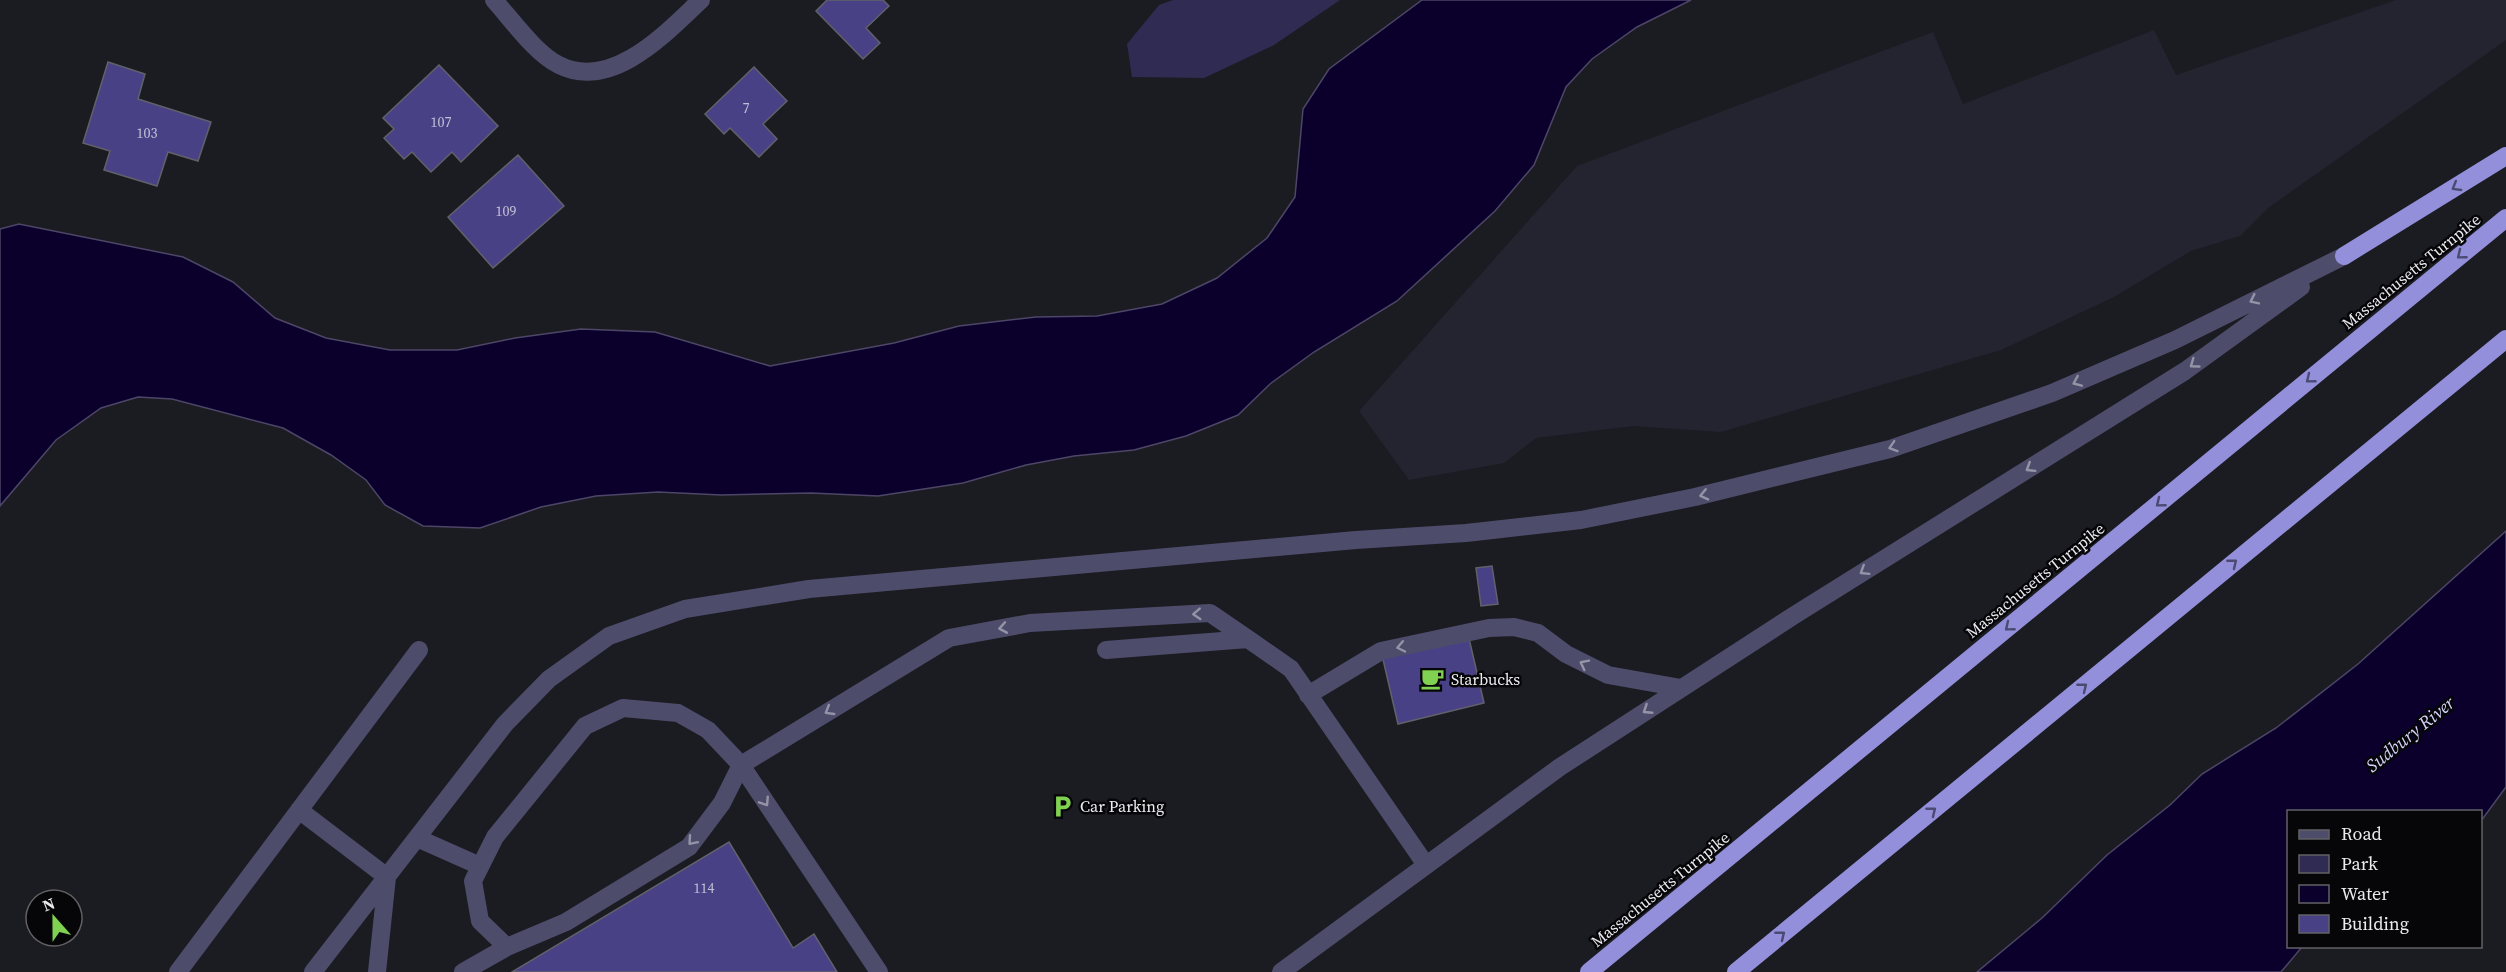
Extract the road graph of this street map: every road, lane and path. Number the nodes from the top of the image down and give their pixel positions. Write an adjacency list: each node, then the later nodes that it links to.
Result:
1 (494, 0): 2 (street)
2 (701, 0)
3 (2506, 156): 5 (highway, one-way to 5)
4 (2506, 218): 25 (highway, Massachusetts Turnpike, one-way to 25)
5 (2344, 256): 10 (street, one-way to 10); 14 (street, one-way to 14)
6 (2506, 339): 26 (highway, one-way to 6)
7 (1248, 639): 9 (street); 11 (street); 12 (street, one-way to 12)
8 (419, 650): 13 (street)
9 (1106, 650)
10 (1681, 688): 11 (street, one-way to 11); 15 (street, one-way to 15)
11 (1308, 695): 15 (street)
12 (741, 765): 16 (street); 18 (street, one-way to 18); 23 (street, one-way to 23)
13 (299, 810): 17 (street); 19 (street)
14 (417, 838): 16 (street); 17 (street)
15 (1426, 865): 24 (street)
16 (480, 866): 18 (street)
17 (387, 877): 20 (street); 21 (street)
18 (507, 947): 22 (street)
19 (178, 972)
20 (314, 972)
21 (377, 972)
22 (463, 972)
23 (879, 972)
24 (1281, 972)
25 (1589, 972)
26 (1736, 972)

